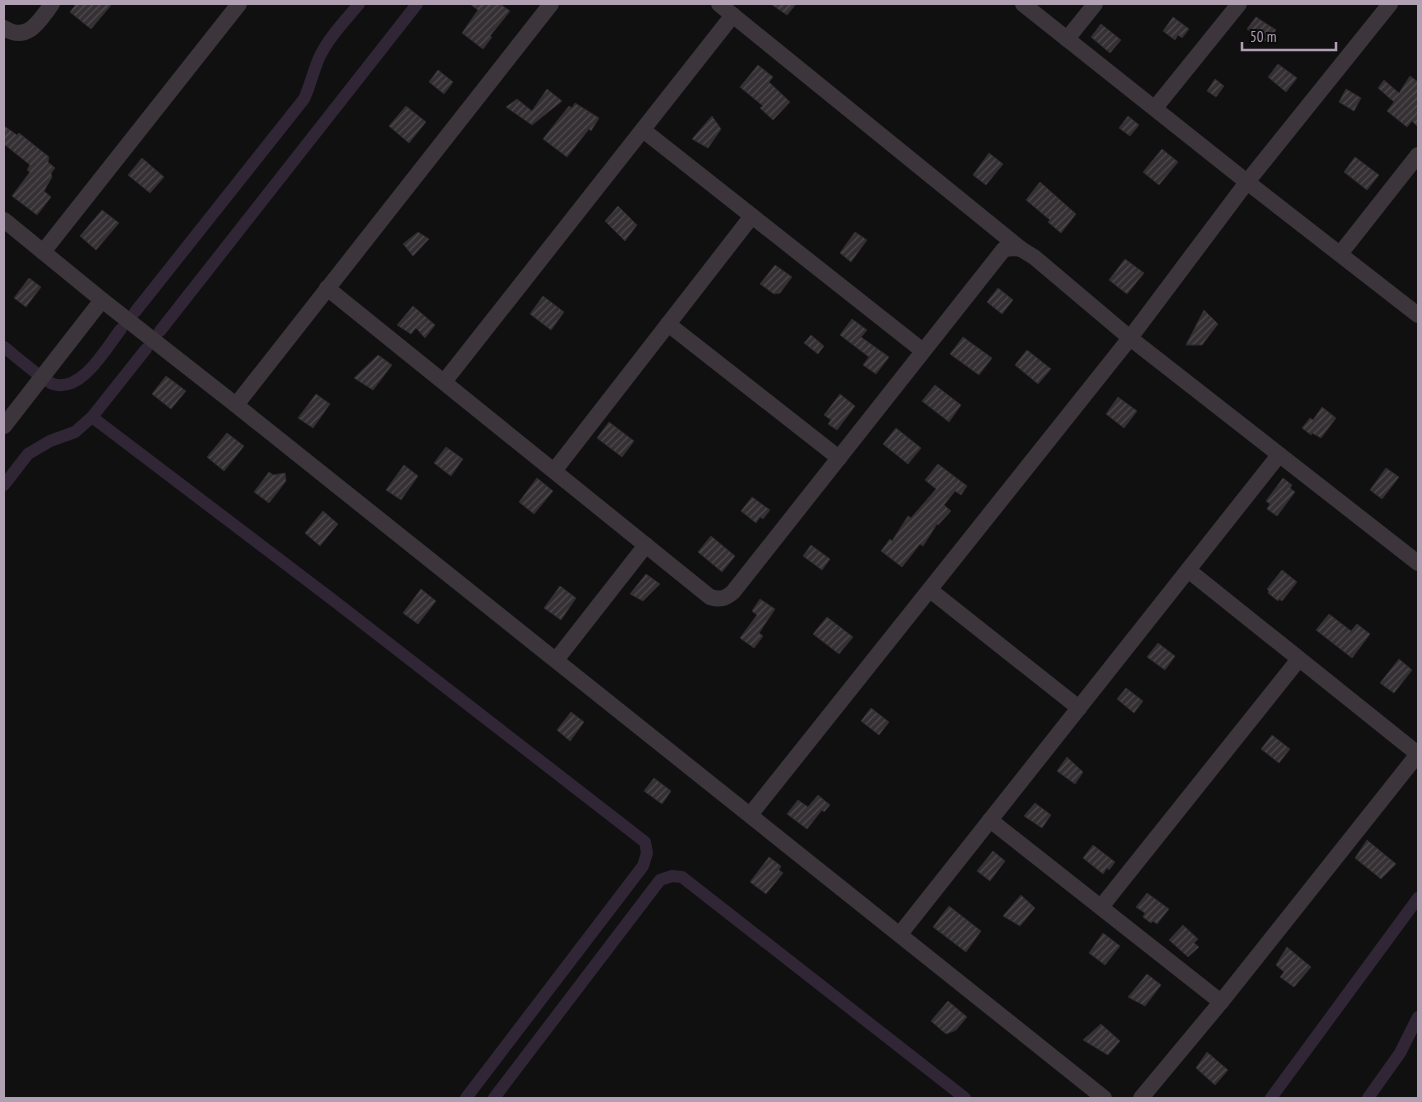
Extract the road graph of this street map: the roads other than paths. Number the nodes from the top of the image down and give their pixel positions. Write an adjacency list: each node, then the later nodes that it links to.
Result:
1 (52, 4): 10 (street)
2 (239, 4): 19 (street)
3 (552, 4): 21 (street)
4 (719, 4): 9 (street)
5 (1023, 4): 11 (street)
6 (1095, 4): 11 (street)
7 (1239, 4): 12 (street)
8 (1390, 4): 15 (street)
9 (733, 15): 13 (street); 18 (street)
10 (4, 28)
11 (1067, 39): 12 (street)
12 (1155, 108): 15 (street)
13 (643, 130): 16 (street); 27 (street)
14 (1418, 155): 20 (street)
15 (1247, 182): 20 (street); 25 (street)
16 (752, 216): 24 (street); 26 (street)
17 (4, 220): 19 (street)
18 (1021, 249): 25 (street); 26 (street)
19 (43, 252): 22 (street)
20 (1340, 254): 23 (street)
21 (327, 288): 27 (street); 28 (street)
22 (102, 300): 28 (street); 29 (street)
23 (1418, 315)
24 (668, 324): 31 (street); 32 (street)
25 (1130, 338): 30 (street); 36 (street)
26 (923, 351): 31 (street)
27 (444, 382): 32 (street)
28 (236, 405): 38 (street)
29 (4, 426)
30 (1279, 454): 34 (street); 35 (street)
31 (839, 458): 33 (street)
32 (554, 471): 33 (street)
33 (646, 545): 38 (street)
34 (1418, 563)
35 (1188, 570): 37 (street); 39 (street)
36 (930, 590): 39 (street); 41 (street)
37 (1300, 659): 40 (street); 43 (street)
38 (556, 660): 41 (street)
39 (1079, 708): 42 (street)
40 (1418, 754): 45 (street)
41 (750, 815): 44 (street)
42 (990, 820): 43 (street); 44 (street)
43 (1101, 907): 45 (street)
44 (900, 934): 46 (street)
45 (1221, 1002): 47 (street)
46 (1104, 1098)
47 (1142, 1098)

